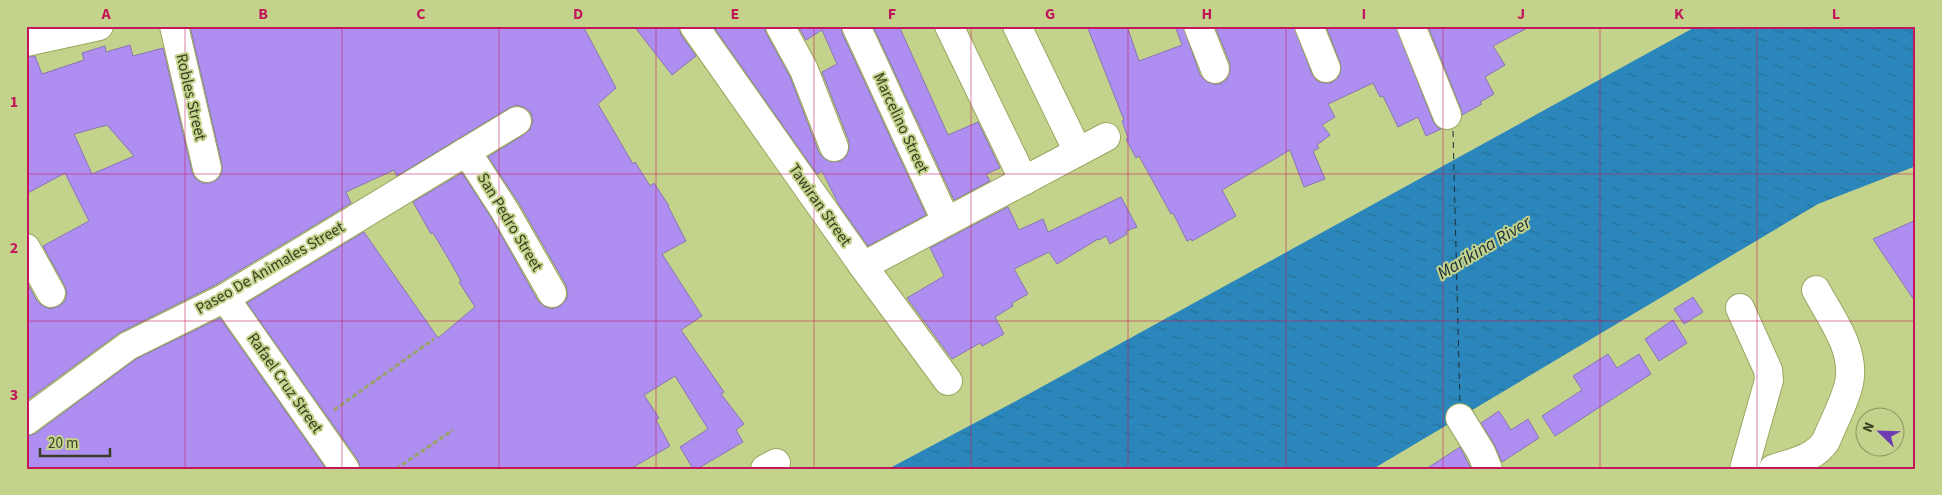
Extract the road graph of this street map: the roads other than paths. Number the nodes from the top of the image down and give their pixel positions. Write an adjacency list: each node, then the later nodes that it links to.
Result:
1 (99, 26): 11 (street)
2 (174, 26): 20 (street, Robles Street)
3 (780, 26): 17 (street)
4 (856, 26): 22 (street, Marcelino Street)
5 (949, 26): 21 (street)
6 (1017, 26): 18 (street)
7 (1198, 26): 13 (street)
8 (1309, 26): 12 (street)
9 (1411, 26): 14 (street)
10 (698, 27): 24 (street, Tawiran Street)
11 (26, 42)
12 (1326, 68)
13 (1215, 69)
14 (1447, 115)
15 (517, 120): 19 (street, Paseo De Animales Street)
16 (1106, 137): 18 (street)
17 (834, 147)
18 (1078, 152): 21 (street)
19 (464, 153): 27 (street, San Pedro Street); 28 (street, Paseo De Animales Street)
20 (207, 168)
21 (1024, 181): 22 (street)
22 (946, 221): 24 (street)
23 (26, 248): 26 (street)
24 (863, 266): 30 (street, Tawiran Street)
25 (1816, 290): 36 (street)
26 (51, 292)
27 (552, 293)
28 (225, 298): 32 (street, Paseo De Animales Street); 33 (street, Rafael Cruz Street)
29 (1740, 308): 35 (street)
30 (948, 381)
31 (1460, 418): 34 (street)
32 (26, 421)
33 (345, 469)
34 (1488, 469)
35 (1744, 469)
36 (1773, 469)

